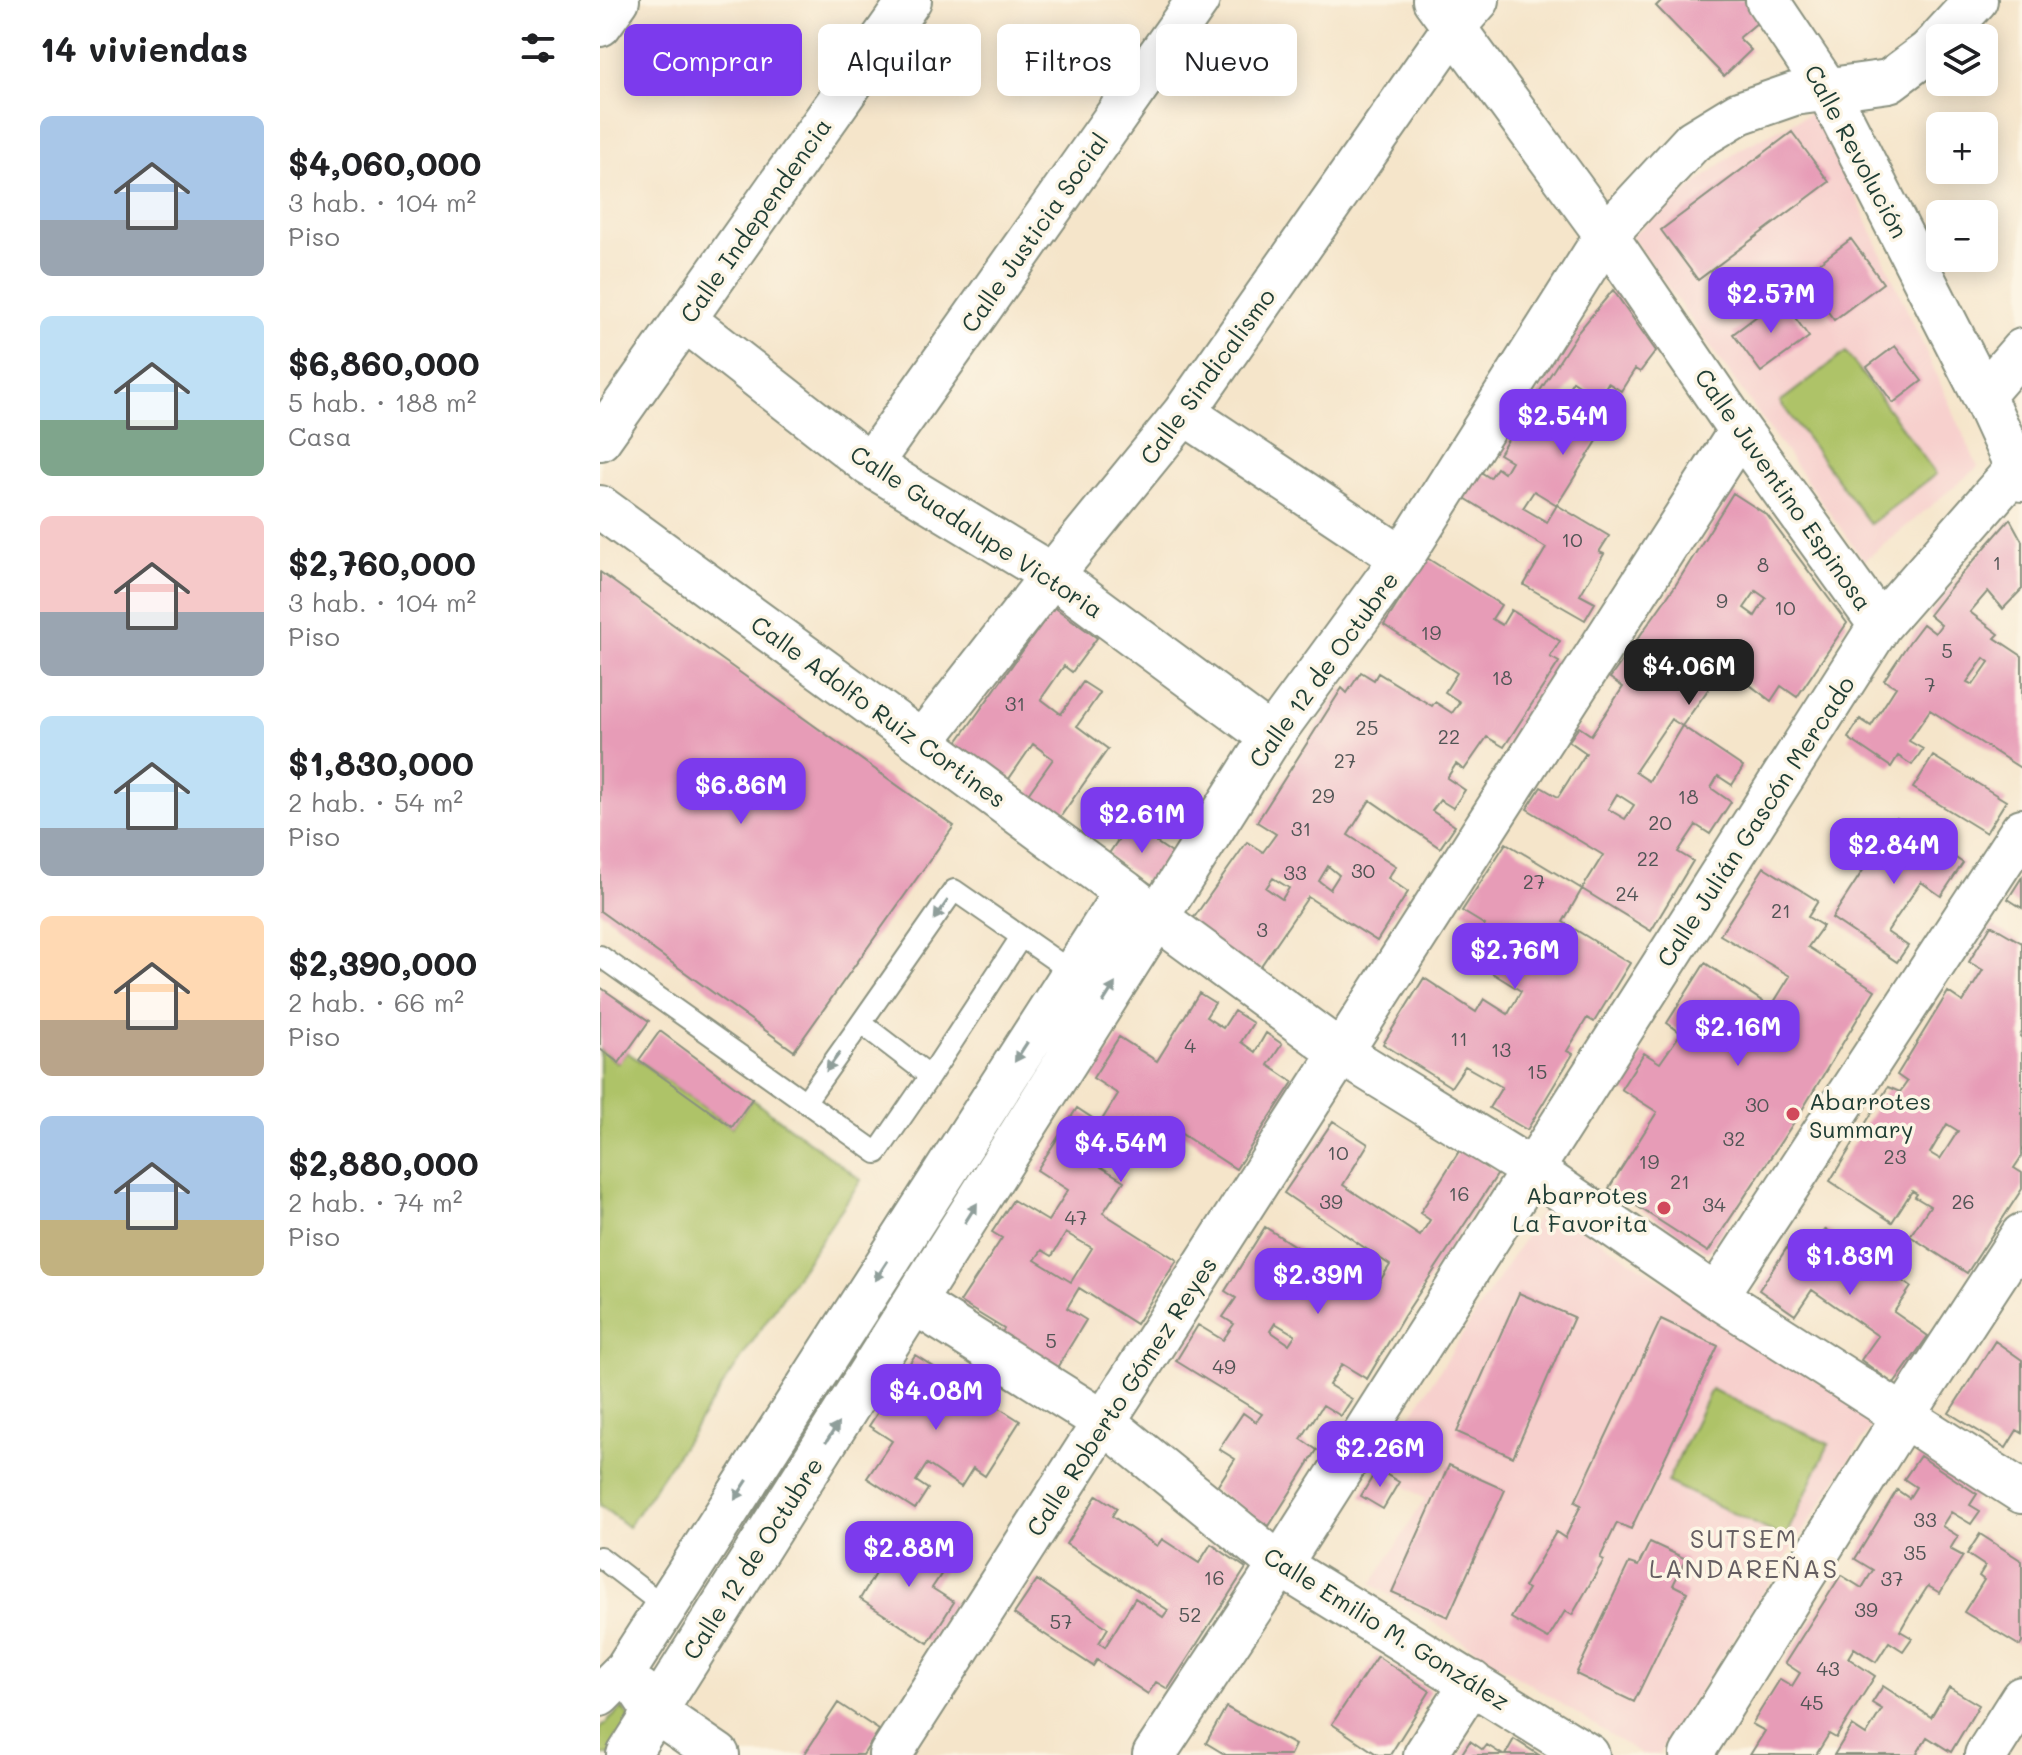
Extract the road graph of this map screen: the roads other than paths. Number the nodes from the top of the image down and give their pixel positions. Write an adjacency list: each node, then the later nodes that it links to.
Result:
1 (618, 0): 8 (street)
2 (910, 0): 12 (street, Calle Independencia)
3 (1198, 0): 18 (street, Calle Justicia Social)
4 (1767, 0): 10 (street, Calle Revolución)
5 (1976, 0): 7 (street, Calle 12 de Octubre)
6 (1455, 9): 11 (street, Calle Juventino Espinosa); 15 (street, Calle Sindicalismo)
7 (1954, 24)
8 (600, 25)
9 (1926, 53): 10 (street, Calle 12 de Octubre)
10 (1827, 89): 11 (street, Calle 12 de Octubre); 14 (street, Calle Revolución)
11 (1606, 235): 16 (street, Calle Juventino Espinosa); 21 (street, Calle 12 de Octubre)
12 (685, 320): 17 (street, Calle Independencia); 18 (street, Calle Guadalupe Victoria)
13 (2022, 350): 14 (street)
14 (1983, 395): 19 (street, Calle Revolución)
15 (1184, 413): 21 (street); 22 (street, Calle Sindicalismo)
16 (1740, 431): 23 (street, Calle Juventino Espinosa); 32 (street, Calle Roberto Gómez Reyes)
17 (600, 439)
18 (870, 465): 22 (street, Calle Guadalupe Victoria)
19 (2019, 474): 23 (street, Calle Julián Gascón Mercado)
20 (600, 507): 25 (street, Calle Adolfo Ruiz Cortines)
21 (1402, 558): 24 (street, Calle 12 de Octubre)
22 (1052, 575): 24 (street, Calle Guadalupe Victoria); 25 (street, Calle Sindicalismo)
23 (1880, 625): 35 (street, Calle Julián Gascón Mercado)
24 (1271, 737): 27 (street, Calle 12 de Octubre)
25 (922, 742): 27 (street, Calle Adolfo Ruiz Cortines)
26 (2022, 830): 37 (street)
27 (1140, 905): 30 (street, Calle 12 de Octubre); 32 (street, Calle Adolfo Ruiz Cortines); 38 (street, Calle 12 de Octubre, one-way to 27)
28 (1021, 937): 30 (lane); 31 (lane, one-way to 31); 33 (lane)
29 (600, 956): 34 (lane)
30 (1072, 972): 44 (street, Calle 12 de Octubre, one-way to 44)
31 (861, 1023): 33 (lane); 34 (lane, one-way to 34)
32 (1340, 1052): 35 (street, Calle Adolfo Ruiz Cortines); 40 (street, Calle Roberto Gómez Reyes)
33 (930, 1076): 34 (lane)
34 (805, 1102)
35 (1532, 1170): 37 (street, Calle Adolfo Ruiz Cortines); 43 (street, Calle Julián Gascón Mercado)
36 (2022, 1235): 39 (street)
37 (1716, 1296): 39 (street, Calle Adolfo Ruiz Cortines)
38 (915, 1303): 40 (street, Calle Emilio M. González); 48 (street, Calle 12 de Octubre, one-way to 38)
39 (1903, 1417): 41 (street, Calle Adolfo Ruiz Cortines); 54 (street)
40 (1104, 1422): 43 (street, Calle Emilio M. González); 50 (street, Calle Roberto Gómez Reyes)
41 (2022, 1492)
42 (600, 1557): 44 (lane)
43 (1280, 1565): 46 (street, Calle Emilio M. González); 51 (street, Calle Julián Gascón Mercado)
44 (665, 1607): 45 (street, Calle 12 de Octubre)
45 (613, 1682): 48 (street)
46 (1472, 1682): 52 (street); 53 (street, Calle Emilio M. González)
47 (2022, 1698): 55 (street)
48 (650, 1738): 49 (street)
49 (718, 1755)
50 (890, 1755)
51 (1154, 1755)
52 (1425, 1755)
53 (1588, 1755)
54 (1691, 1755)
55 (1986, 1755)

